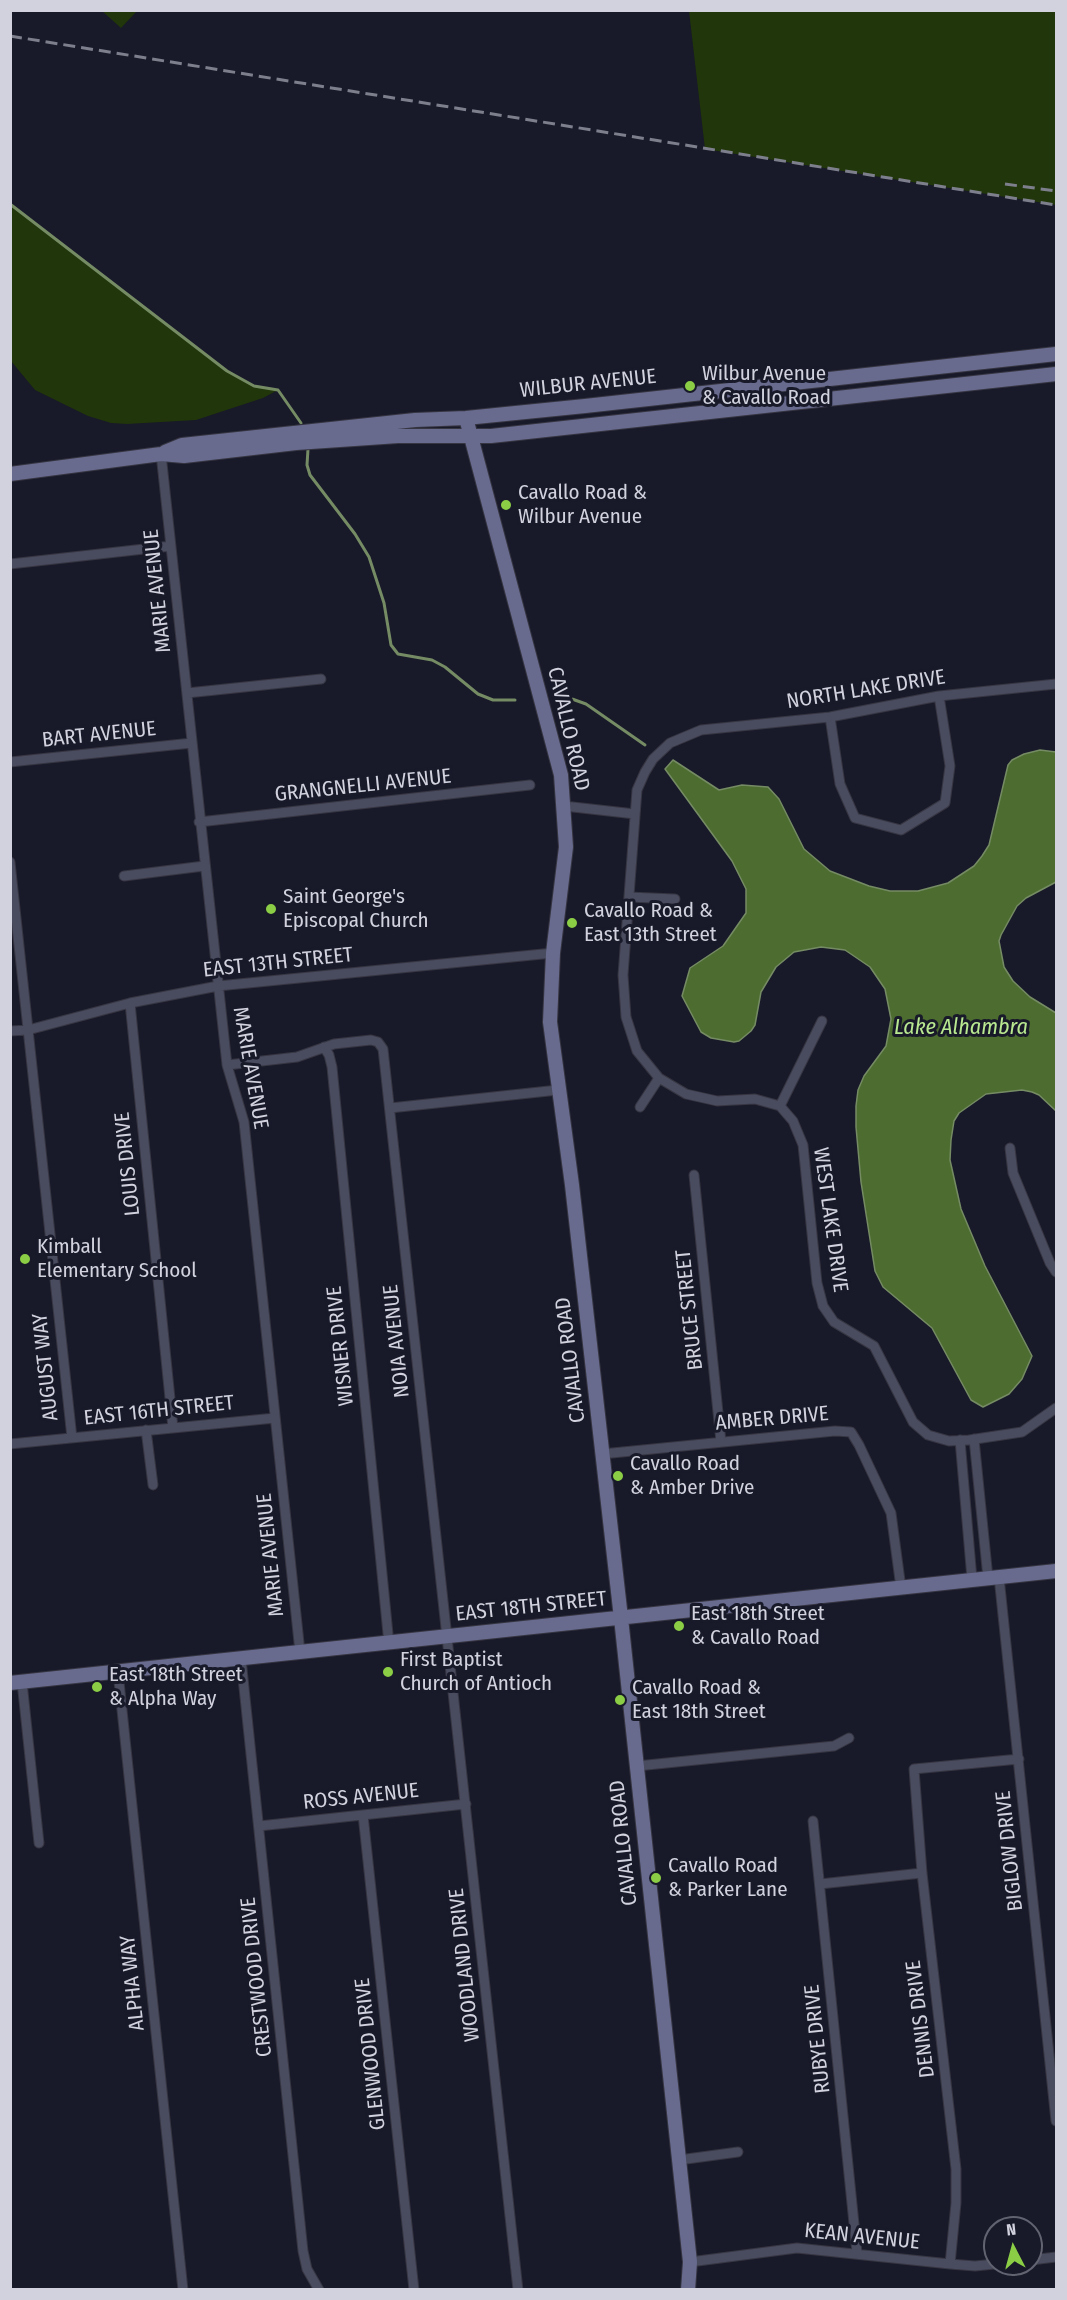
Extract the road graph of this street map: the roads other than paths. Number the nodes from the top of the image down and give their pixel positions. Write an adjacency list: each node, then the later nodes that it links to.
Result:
1 (1056, 354): 3 (main road, WILBUR AVENUE)
2 (1056, 374): 4 (main road, WILBUR AVENUE)
3 (868, 375): 4 (main road); 5 (main road, WILBUR AVENUE)
4 (822, 399): 6 (main road, WILBUR AVENUE)
5 (466, 418): 6 (main road, CAVALLO ROAD); 7 (main road, WILBUR AVENUE)
6 (471, 436): 7 (main road, WILBUR AVENUE); 19 (main road, CAVALLO ROAD)
7 (161, 454): 8 (main road, WILBUR AVENUE); 9 (street, MARIE AVENUE)
8 (10, 474)
9 (171, 546): 10 (street); 13 (street, MARIE AVENUE)
10 (10, 564)
11 (321, 679): 13 (street)
12 (1056, 684): 14 (street, NORTH LAKE DRIVE)
13 (187, 693): 16 (street, MARIE AVENUE)
14 (939, 696): 15 (street, NORTH LAKE DRIVE); 15 (street)
15 (830, 717): 20 (street, NORTH LAKE DRIVE)
16 (192, 743): 17 (street, BART AVENUE); 21 (street, MARIE AVENUE)
17 (10, 762)
18 (530, 785): 21 (street, GRANGNELLI AVENUE)
19 (564, 806): 20 (street); 27 (main road, CAVALLO ROAD)
20 (635, 814): 25 (street)
21 (199, 822): 23 (street, MARIE AVENUE)
22 (10, 862): 31 (street, AUGUST WAY)
23 (204, 866): 24 (street); 28 (street, MARIE AVENUE)
24 (124, 876)
25 (629, 897): 26 (street); 35 (street)
26 (675, 899)
27 (553, 953): 28 (street, EAST 13TH STREET); 36 (main road, CAVALLO ROAD)
28 (218, 986): 29 (street, EAST 13TH STREET); 34 (street, MARIE AVENUE)
29 (130, 1003): 31 (street, EAST 13TH STREET); 45 (street, LOUIS DRIVE)
30 (822, 1021): 37 (street)
31 (28, 1030): 32 (street, EAST 13TH STREET); 47 (street, AUGUST WAY)
32 (10, 1031)
33 (324, 1047): 34 (street); 39 (street, NOIA AVENUE); 59 (street, WISNER DRIVE)
34 (227, 1065): 44 (street, MARIE AVENUE)
35 (659, 1078): 37 (street); 38 (street)
36 (558, 1090): 39 (street); 51 (main road, CAVALLO ROAD)
37 (780, 1106): 48 (street, WEST LAKE DRIVE)
38 (640, 1107)
39 (390, 1108): 58 (street, NOIA AVENUE)
40 (1010, 1148): 42 (street)
41 (694, 1175): 49 (street, BRUCE STREET)
42 (1056, 1272)
43 (1056, 1408): 48 (street, WEST LAKE DRIVE)
44 (275, 1418): 45 (street, EAST 16TH STREET); 60 (street, MARIE AVENUE)
45 (173, 1428): 46 (street, EAST 16TH STREET)
46 (146, 1430): 47 (street, EAST 16TH STREET); 52 (street)
47 (72, 1438): 50 (street, EAST 16TH STREET)
48 (968, 1439): 54 (street, BIGLOW DRIVE); 55 (street)
49 (721, 1442): 51 (street, AMBER DRIVE); 56 (street, AMBER DRIVE)
50 (10, 1444)
51 (603, 1454): 57 (main road, CAVALLO ROAD)
52 (153, 1485)
53 (1056, 1571): 54 (main road, EAST 18TH STREET)
54 (994, 1577): 55 (main road, EAST 18TH STREET); 65 (street, BIGLOW DRIVE)
55 (972, 1579): 56 (main road, EAST 18TH STREET)
56 (901, 1588): 57 (main road, EAST 18TH STREET)
57 (621, 1618): 58 (main road, EAST 18TH STREET); 66 (main road, CAVALLO ROAD)
58 (447, 1638): 59 (main road, EAST 18TH STREET); 67 (street, WOODLAND DRIVE)
59 (388, 1644): 60 (main road, EAST 18TH STREET)
60 (300, 1652): 61 (main road, EAST 18TH STREET)
61 (241, 1659): 62 (main road, EAST 18TH STREET); 70 (street, CRESTWOOD DRIVE)
62 (118, 1672): 63 (main road, EAST 18TH STREET); 81 (street, ALPHA WAY)
63 (16, 1682): 71 (street)
64 (849, 1737): 66 (street)
65 (1018, 1759): 72 (street, DENNIS DRIVE); 74 (street, BIGLOW DRIVE)
66 (637, 1766): 76 (main road, CAVALLO ROAD)
67 (466, 1804): 68 (street, ROSS AVENUE); 84 (street, WOODLAND DRIVE)
68 (363, 1815): 70 (street, ROSS AVENUE); 83 (street, GLENWOOD DRIVE)
69 (813, 1821): 73 (street, RUBYE DRIVE)
70 (259, 1826): 82 (street, CRESTWOOD DRIVE)
71 (39, 1843)
72 (922, 1873): 73 (street); 79 (street, DENNIS DRIVE)
73 (820, 1884): 77 (street, RUBYE DRIVE)
74 (1056, 2121)
75 (738, 2152): 76 (street)
76 (679, 2160): 78 (main road, CAVALLO ROAD)
77 (857, 2253): 78 (street, KEAN AVENUE); 79 (street, KEAN AVENUE)
78 (690, 2262): 85 (main road, CAVALLO ROAD)
79 (950, 2264): 80 (street, KEAN AVENUE)
80 (983, 2265)
81 (183, 2289)
82 (318, 2289)
83 (414, 2289)
84 (518, 2289)
85 (688, 2289)

